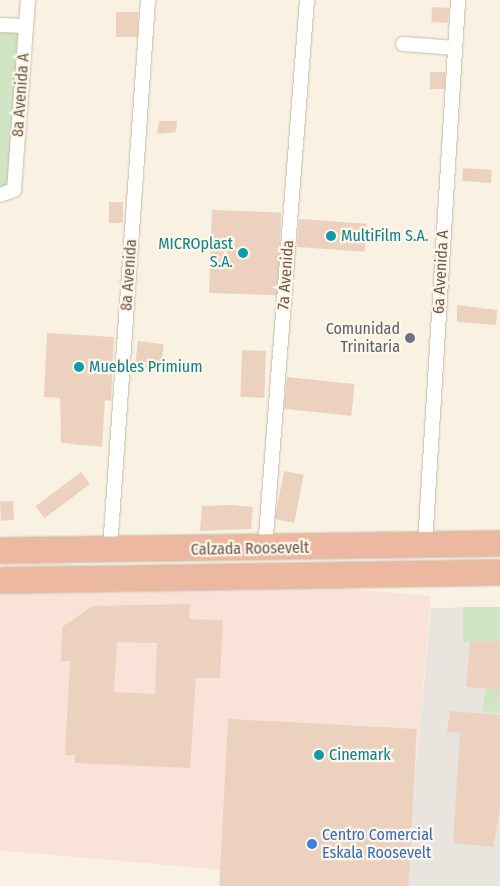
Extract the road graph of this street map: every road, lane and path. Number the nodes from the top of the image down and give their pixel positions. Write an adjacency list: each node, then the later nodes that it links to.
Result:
1 (28, 0): 6 (street, 8a Avenida A)
2 (148, 0): 12 (street, 8a Avenida)
3 (307, 0): 13 (street, 7a Avenida)
4 (458, 0): 8 (street, 6a Avenida A)
5 (0, 25): 6 (street)
6 (26, 26): 9 (street, 8a Avenida A)
7 (403, 44): 8 (street)
8 (455, 48): 11 (street, 6a Avenida A)
9 (0, 195)
10 (500, 543): 11 (highway, Calzada Roosevelt)
11 (425, 545): 13 (highway, Calzada Roosevelt)
12 (110, 549): 13 (highway, Calzada Roosevelt); 15 (highway, Calzada Roosevelt)
13 (265, 549)
14 (0, 550): 15 (highway, Calzada Roosevelt)
15 (76, 550): 16 (highway)
16 (0, 561)
17 (500, 561): 18 (highway)
18 (464, 572): 19 (highway, Calzada Roosevelt); 20 (highway, Calzada Roosevelt)
19 (500, 572)
20 (0, 580)

